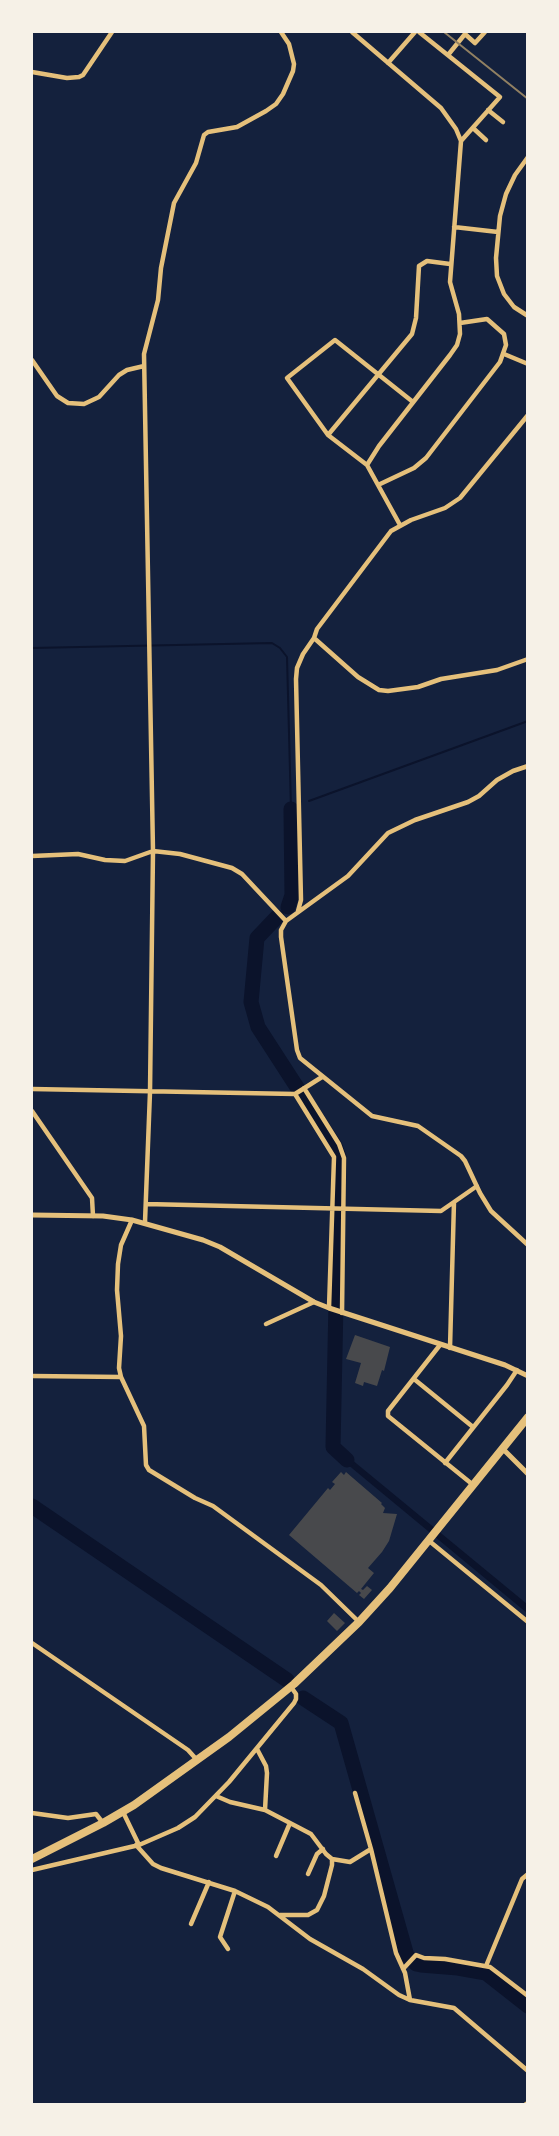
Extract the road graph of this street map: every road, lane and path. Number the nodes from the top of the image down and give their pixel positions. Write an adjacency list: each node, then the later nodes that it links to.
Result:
1 (112, 32): 8 (street)
2 (281, 32): 23 (street)
3 (352, 32): 7 (street)
4 (417, 32): 6 (street); 7 (street)
5 (484, 32): 6 (street)
6 (448, 55): 9 (street)
7 (388, 63): 13 (street)
8 (32, 72)
9 (488, 110): 10 (street); 11 (street)
10 (503, 122)
11 (473, 128): 12 (street); 13 (street)
12 (486, 140)
13 (461, 141): 15 (street)
14 (528, 157): 16 (street)
15 (453, 227): 16 (street); 17 (street)
16 (498, 232): 18 (street)
17 (450, 264): 19 (street); 24 (street)
18 (528, 316)
19 (460, 323): 20 (street); 25 (street)
20 (504, 354): 22 (street); 29 (street)
21 (32, 360): 23 (street)
22 (528, 364)
23 (144, 366): 34 (street)
24 (379, 374): 25 (street); 27 (street); 27 (street)
25 (413, 402): 28 (street)
26 (528, 415): 30 (street)
27 (328, 435): 28 (street)
28 (367, 465): 29 (street)
29 (378, 485): 30 (street)
30 (400, 525): 31 (street)
31 (314, 638): 32 (street); 36 (street)
32 (528, 659)
33 (528, 766): 36 (street)
34 (153, 851): 35 (street); 37 (street); 41 (street)
35 (32, 856)
36 (298, 911): 37 (street)
37 (286, 921): 38 (street)
38 (322, 1077): 40 (street); 44 (street)
39 (32, 1089): 41 (street)
40 (303, 1089): 42 (street); 48 (street)
41 (150, 1092): 42 (street); 46 (street)
42 (295, 1094): 47 (street)
43 (32, 1112): 50 (street)
44 (477, 1186): 45 (street); 53 (street)
45 (454, 1202): 48 (street); 59 (street)
46 (146, 1204): 47 (street); 52 (street)
47 (333, 1208): 48 (street); 55 (street)
48 (342, 1208): 56 (street)
49 (32, 1215): 50 (street)
50 (93, 1216): 51 (street)
51 (132, 1220): 52 (street); 62 (street)
52 (145, 1222): 54 (street)
53 (528, 1245)
54 (314, 1302): 55 (street); 57 (street)
55 (331, 1309): 56 (street)
56 (340, 1312): 58 (street)
57 (266, 1324)
58 (440, 1345): 59 (street); 64 (street)
59 (450, 1348): 60 (street)
60 (517, 1370): 63 (street); 66 (street)
61 (32, 1376): 62 (street)
62 (121, 1377): 72 (street)
63 (528, 1377)
64 (414, 1379): 66 (street); 68 (street)
65 (528, 1417): 67 (highway)
66 (473, 1427): 68 (street)
67 (502, 1448): 69 (street); 70 (highway)
68 (445, 1463): 70 (street)
69 (528, 1474)
70 (472, 1485): 71 (highway)
71 (429, 1540): 72 (highway); 73 (street)
72 (359, 1622): 75 (highway)
73 (528, 1622)
74 (32, 1643): 77 (street)
75 (291, 1686): 76 (street); 77 (highway)
76 (257, 1749): 79 (street); 80 (street)
77 (197, 1760): 81 (highway)
78 (355, 1793): 86 (street)
79 (216, 1796): 80 (street); 85 (street)
80 (265, 1810): 84 (street)
81 (123, 1812): 83 (highway); 85 (street)
82 (32, 1813): 83 (street)
83 (103, 1823): 89 (highway)
84 (290, 1823): 87 (street); 88 (street)
85 (137, 1845): 91 (street); 94 (street)
86 (371, 1849): 90 (street); 100 (street)
87 (322, 1850): 90 (street); 92 (street)
88 (276, 1856)
89 (32, 1859)
90 (332, 1859): 96 (street)
91 (32, 1870)
92 (308, 1874)
93 (528, 1874): 99 (street)
94 (209, 1882): 95 (street); 97 (street)
95 (236, 1891): 96 (street); 98 (street)
96 (280, 1915): 102 (street)
97 (191, 1924)
98 (228, 1948)
99 (486, 1966): 100 (street); 101 (street)
100 (405, 1967): 102 (street)
101 (528, 1996)
102 (410, 2000): 103 (street)
103 (528, 2071)

